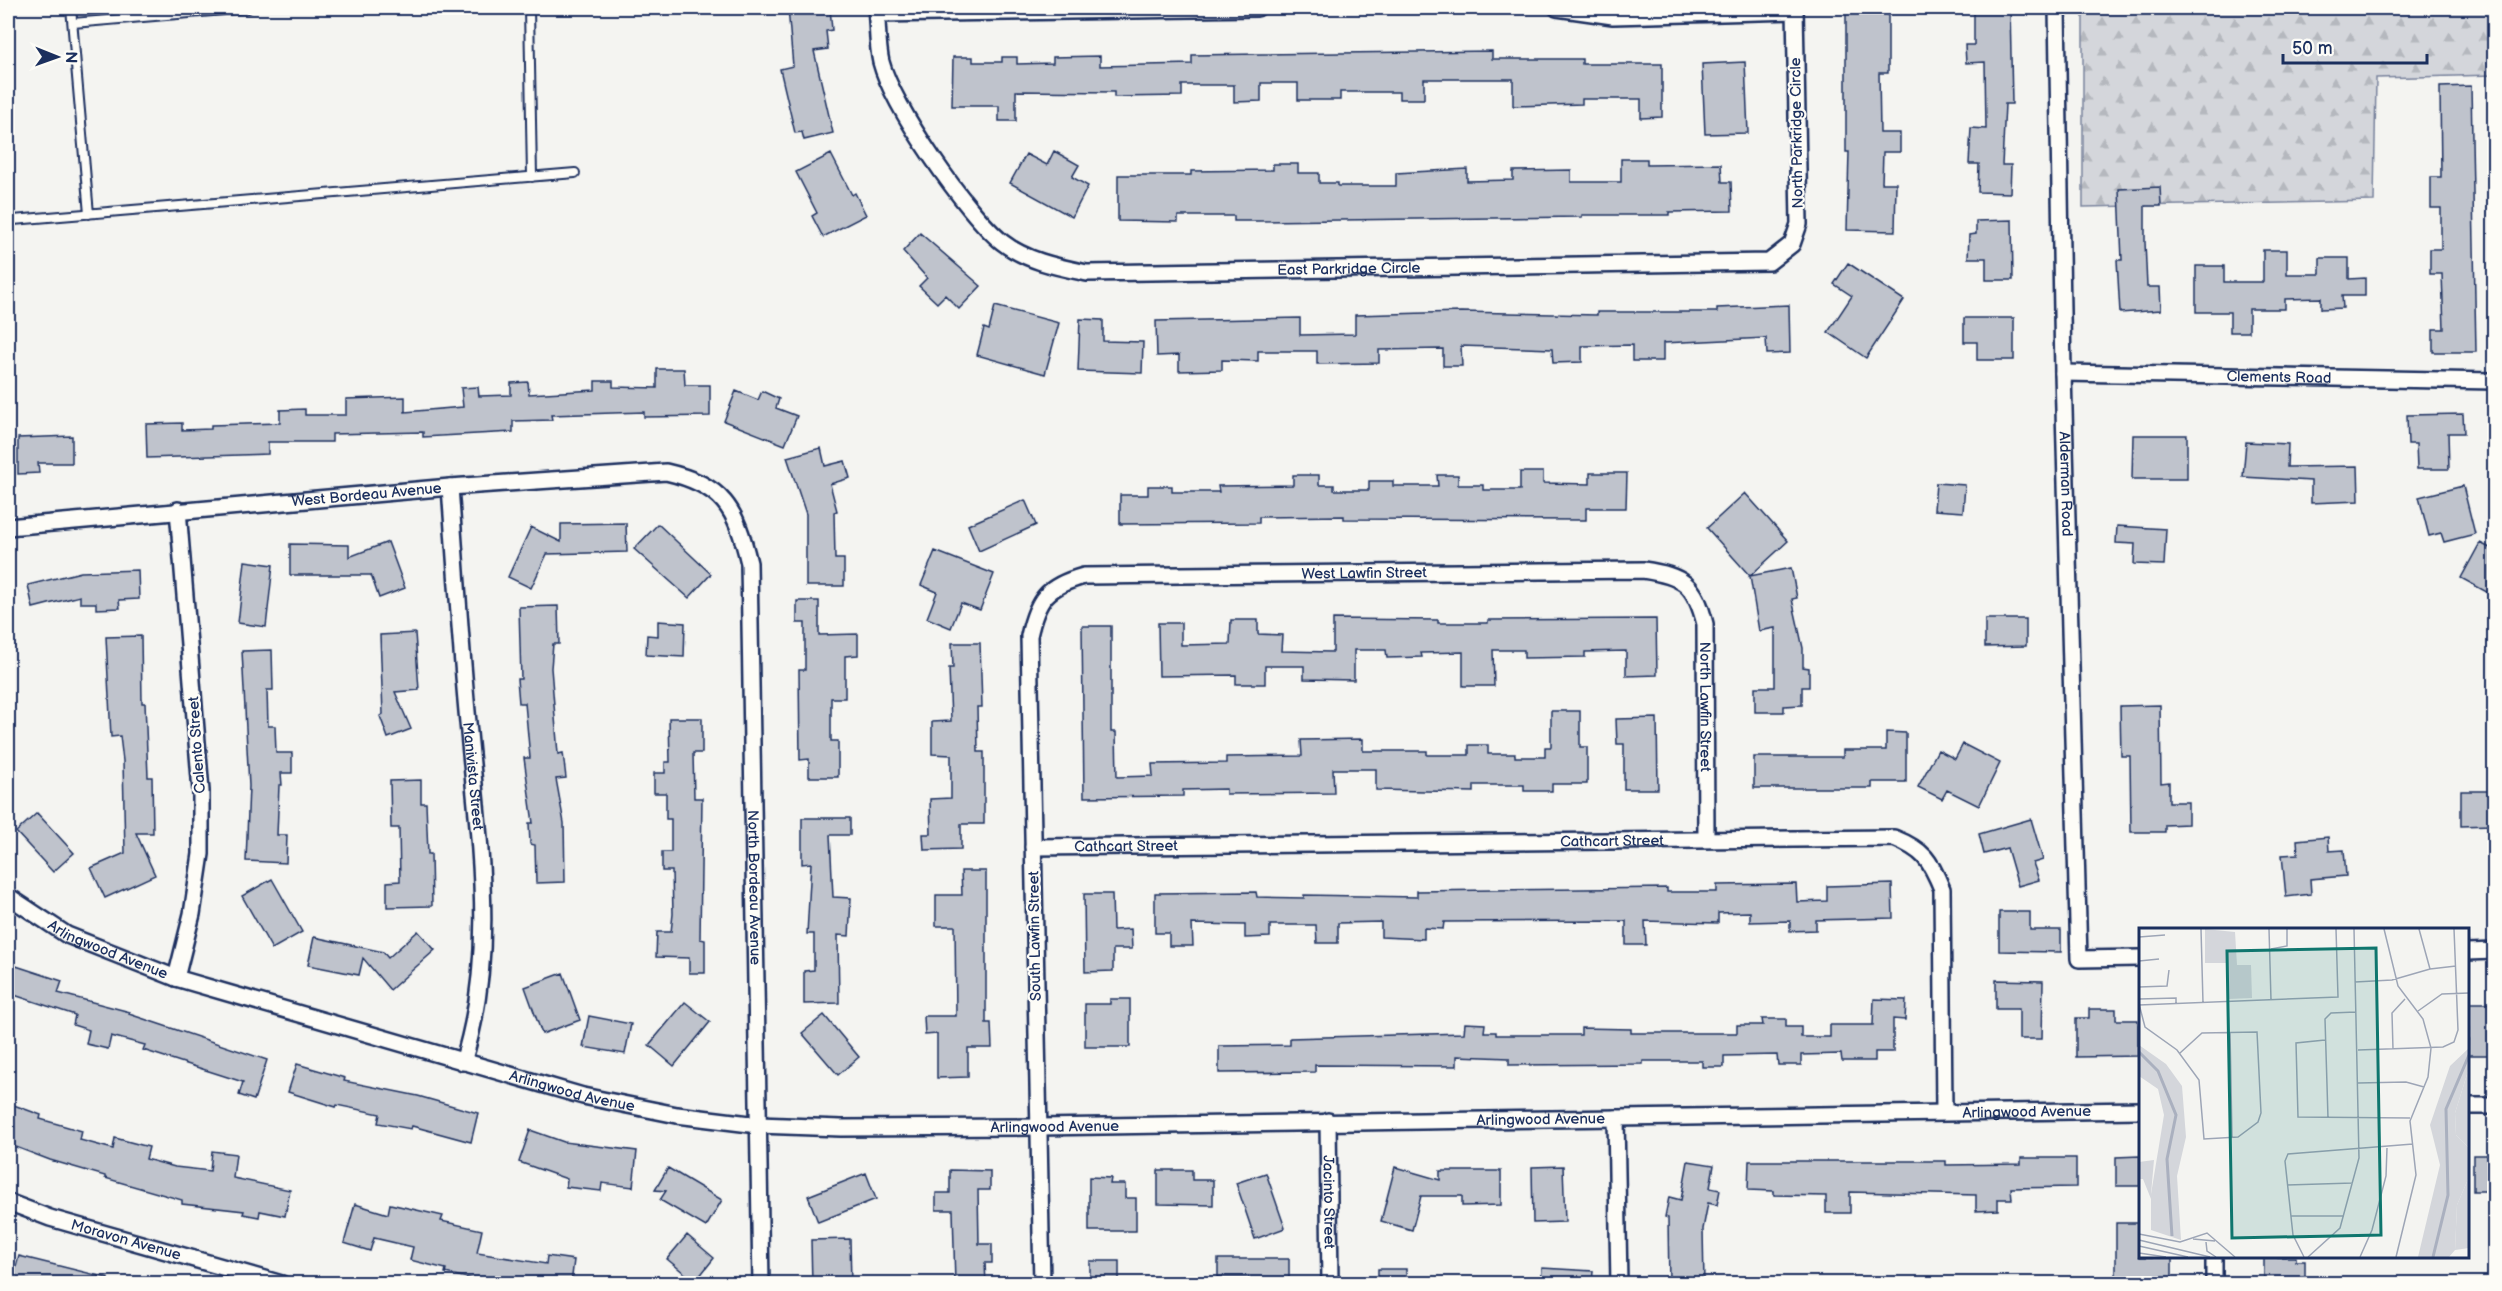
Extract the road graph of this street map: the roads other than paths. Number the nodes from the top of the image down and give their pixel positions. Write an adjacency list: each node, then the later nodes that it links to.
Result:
1 (71, 8): 9 (lane)
2 (248, 8): 9 (lane)
3 (529, 8): 11 (lane)
4 (1257, 8): 8 (street)
5 (1557, 8): 7 (street)
6 (2057, 8): 15 (street, Alderman Road)
7 (1795, 9): 14 (street, North Parkridge Circle)
8 (877, 11): 14 (street, East Parkridge Circle)
9 (72, 23): 12 (lane)
10 (575, 173): 11 (lane)
11 (532, 177): 12 (lane)
12 (89, 214): 13 (lane)
13 (13, 220)
14 (1782, 253)
15 (2063, 373): 16 (street, Clements Road); 28 (street, Alderman Road)
16 (2494, 381)
17 (450, 487): 18 (street, West Bordeau Avenue); 19 (street, West Bordeau Avenue); 30 (street, Manivista Street)
18 (721, 497): 37 (street, North Bordeau Avenue)
19 (178, 510): 20 (street, West Bordeau Avenue); 29 (street, Calento Street)
20 (8, 527)
21 (1684, 580): 22 (street, West Lawfin Street); 23 (street, North Lawfin Street)
22 (1047, 593): 24 (street, South Lawfin Street)
23 (1706, 839): 24 (street, Cathcart Street); 34 (street, Cathcart Street)
24 (1034, 847): 38 (street, South Lawfin Street)
25 (8, 896): 29 (street, Arlingwood Avenue)
26 (2494, 951): 27 (street)
27 (2469, 952)
28 (2139, 958)
29 (176, 978): 30 (street, Arlingwood Avenue)
30 (463, 1062): 37 (street, Arlingwood Avenue)
31 (2469, 1106): 32 (street)
32 (2494, 1106)
33 (2139, 1110): 34 (street, Arlingwood Avenue)
34 (1944, 1112): 35 (street, Arlingwood Avenue)
35 (1616, 1118): 36 (street, Arlingwood Avenue); 45 (street)
36 (1328, 1121): 38 (street, Arlingwood Avenue); 44 (street, Jacinto Street)
37 (758, 1125): 38 (street, Arlingwood Avenue); 42 (street, North Bordeau Avenue)
38 (1040, 1127): 43 (street, South Lawfin Street)
39 (8, 1202): 41 (street, Moravon Avenue)
40 (2214, 1258): 46 (street)
41 (282, 1284)
42 (761, 1284)
43 (1042, 1284)
44 (1330, 1284)
45 (1619, 1284)
46 (2214, 1284)

